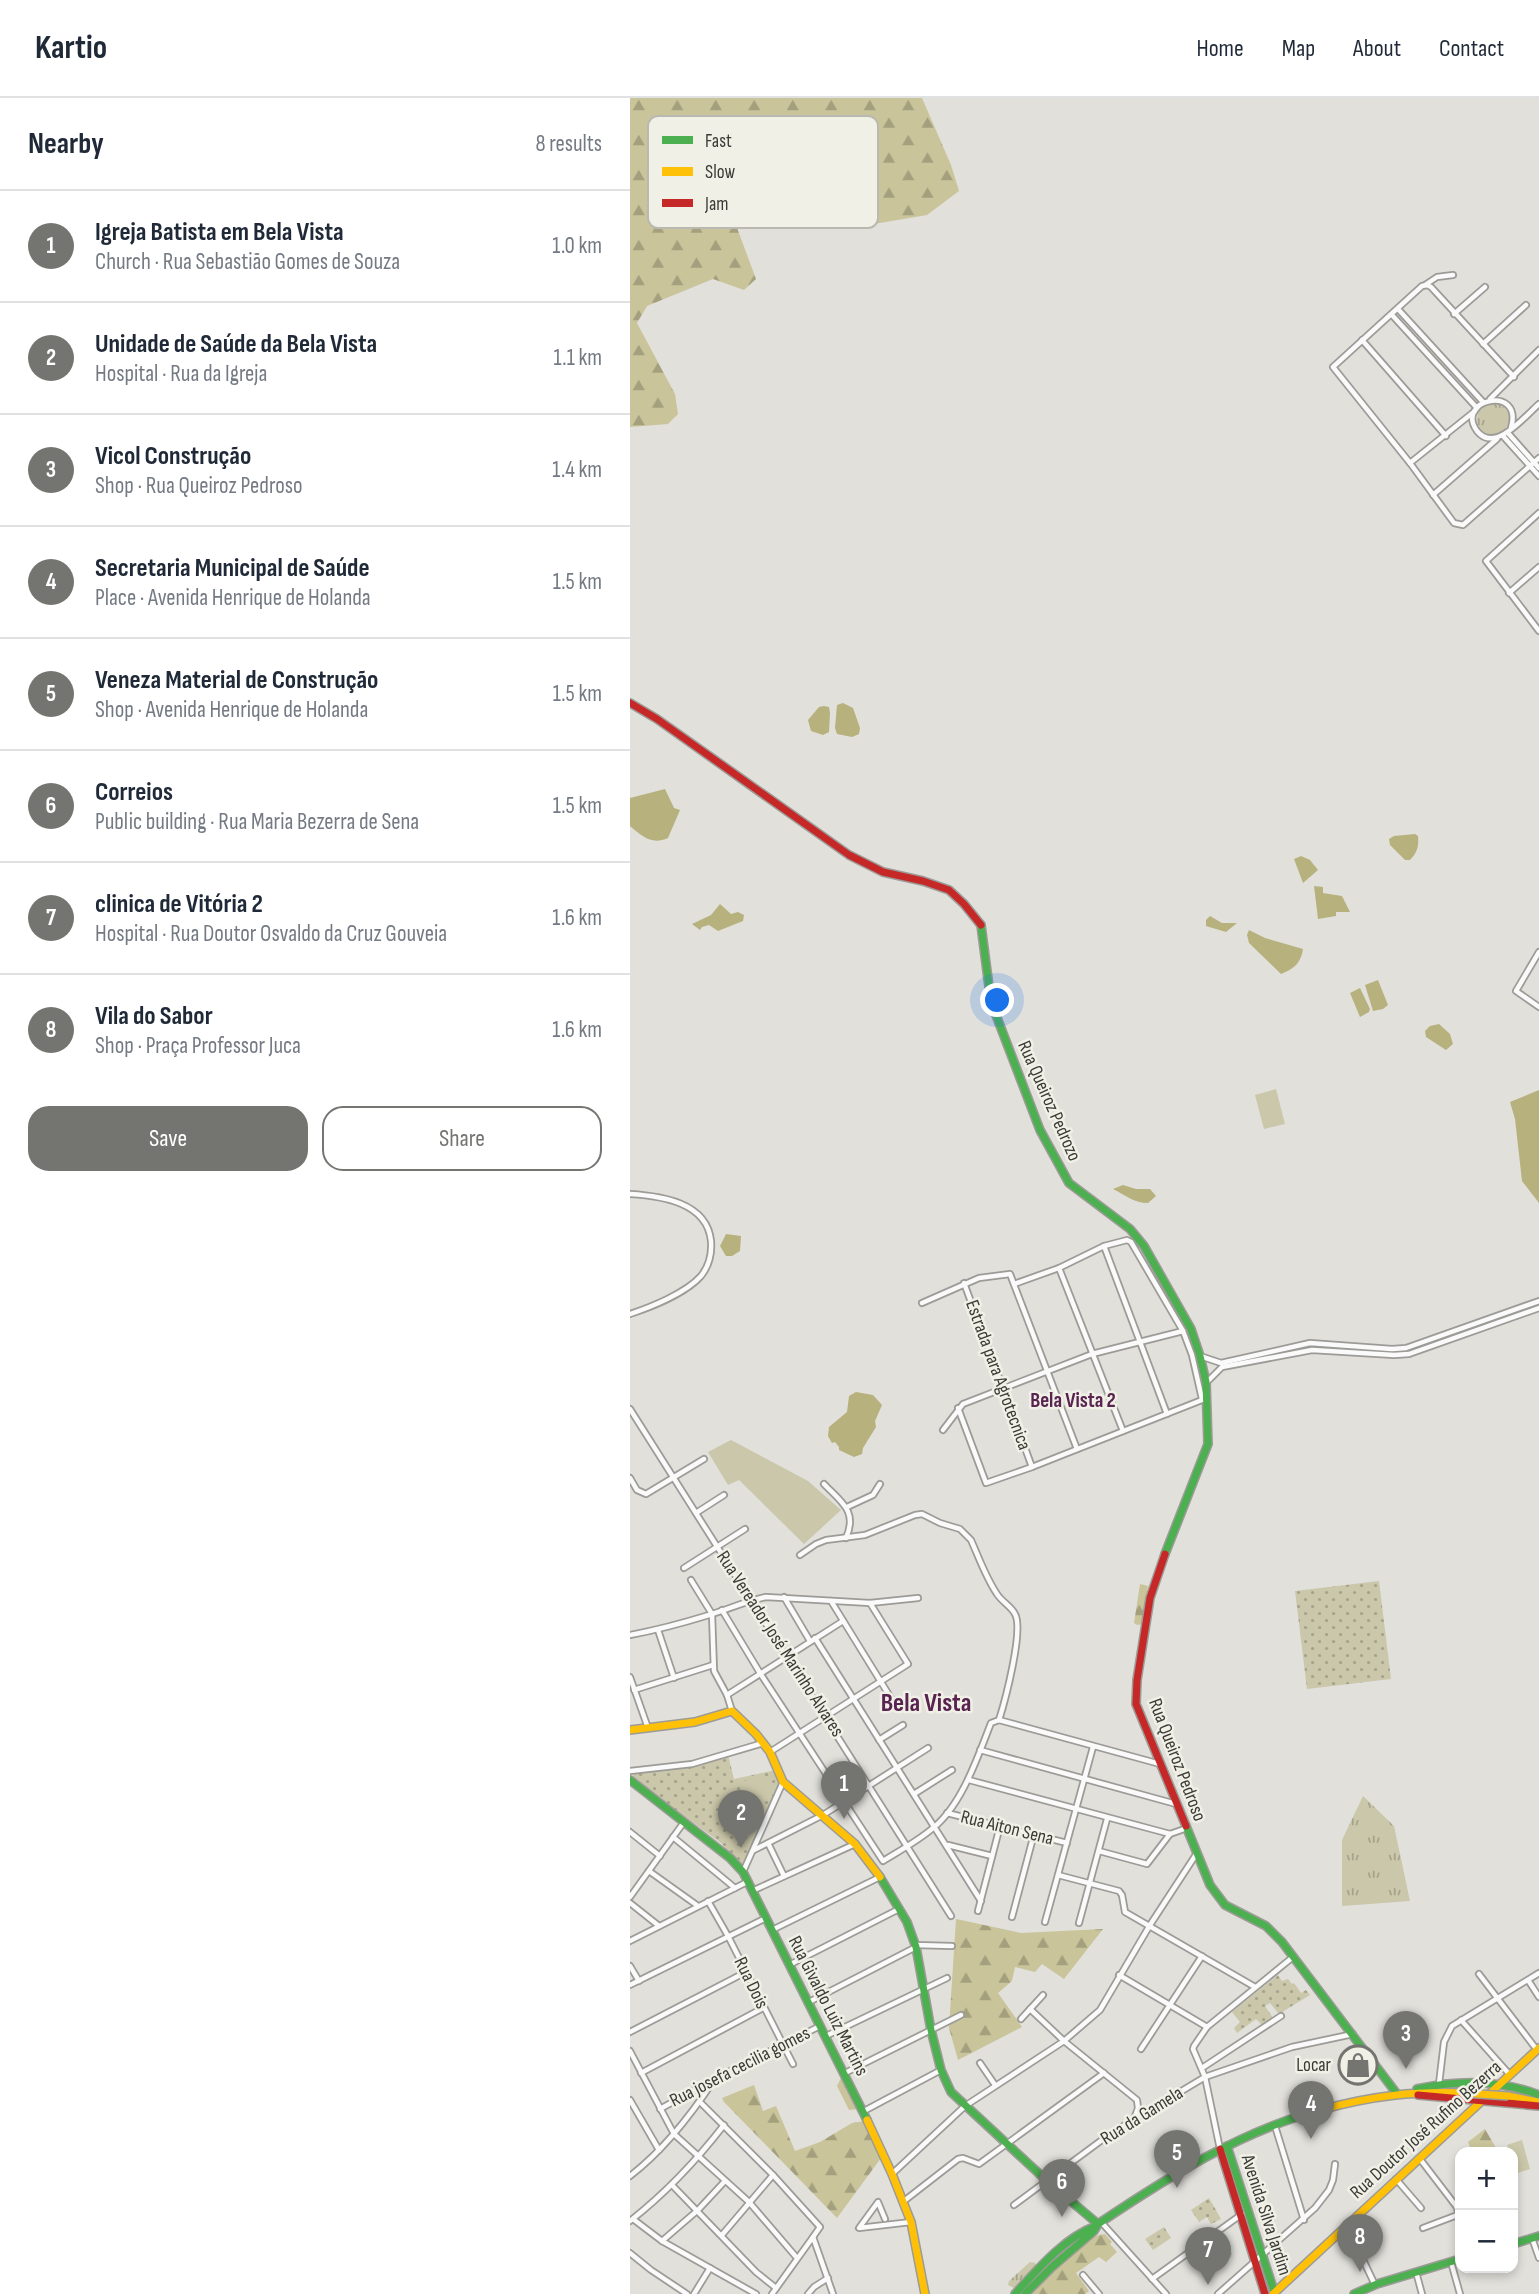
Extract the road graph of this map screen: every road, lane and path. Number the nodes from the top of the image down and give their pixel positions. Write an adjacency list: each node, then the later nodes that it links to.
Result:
1 (1453, 275): 2 (street)
2 (1424, 285): 5 (street); 7 (street)
3 (1485, 287): 7 (street)
4 (1527, 305): 9 (street)
5 (1398, 309): 6 (street); 12 (street)
6 (1392, 314): 8 (street); 14 (street)
7 (1454, 314): 9 (street)
8 (1362, 340): 16 (street); 18 (street)
9 (1483, 344): 11 (street)
10 (1539, 350): 11 (street)
11 (1514, 376): 12 (street)
12 (1486, 401): 14 (street); 15 (street)
13 (1539, 404): 15 (street)
14 (1476, 410): 15 (street); 16 (street)
15 (1505, 434): 19 (street); 22 (street)
16 (1446, 436): 18 (street)
17 (1539, 457): 19 (street)
18 (1410, 463): 22 (street)
19 (1532, 464): 20 (street); 21 (street); 22 (street)
20 (1539, 467)
21 (1539, 476)
22 (1433, 495)
23 (1539, 513): 25 (street)
24 (1539, 567): 25 (street)
25 (1510, 593): 26 (street)
26 (1538, 626)
27 (630, 703): 39 (street, Rua Queiroz Pedrozo)
28 (1539, 952): 29 (street)
29 (1539, 1007)
30 (630, 1195): 38 (street)
31 (1104, 1247): 32 (street); 39 (street); 40 (street)
32 (1059, 1268): 34 (street); 41 (street)
33 (964, 1283): 34 (street); 36 (street); 45 (street, Estrada para Agrotecnica)
34 (1014, 1284): 43 (street)
35 (1539, 1301): 42 (street)
36 (922, 1303)
37 (1539, 1308): 44 (street)
38 (630, 1314)
39 (1187, 1330): 40 (street); 42 (street, Rua Queiroz Pedroso); 46 (street)
40 (1141, 1342): 41 (street); 49 (street)
41 (1092, 1354): 43 (street); 51 (street)
42 (1200, 1356): 44 (street, Rua Queiroz Pedroso)
43 (1046, 1371): 45 (street); 52 (street)
44 (1206, 1382): 46 (street, Rua Queiroz Pedroso)
45 (1002, 1388): 47 (street); 54 (street, Estrada para Agrotecnica)
46 (1205, 1399): 49 (street); 102 (street, Rua Queiroz Pedroso)
47 (958, 1408): 50 (street); 54 (street)
48 (630, 1409): 56 (street, Rua Vereador José Marinho Alvares)
49 (1167, 1414): 51 (street)
50 (943, 1430)
51 (1123, 1431): 52 (street)
52 (1077, 1449): 54 (street)
53 (704, 1459): 56 (street)
54 (1032, 1467)
55 (630, 1478): 56 (street)
56 (674, 1478): 61 (street, Rua Vereador José Marinho Alvares)
57 (824, 1484): 60 (street)
58 (880, 1484): 60 (street)
59 (724, 1495): 61 (street)
60 (847, 1507): 63 (street)
61 (696, 1513): 64 (street, Rua Vereador José Marinho Alvares)
62 (745, 1529): 64 (street)
63 (846, 1538): 65 (street); 91 (street)
64 (718, 1547): 66 (street); 70 (street, Rua Vereador José Marinho Alvares)
65 (800, 1555)
66 (684, 1568)
67 (691, 1580): 74 (street)
68 (783, 1597): 70 (street); 71 (street); 78 (street)
69 (918, 1598): 72 (street)
70 (750, 1600): 73 (street); 79 (street, Rua Vereador José Marinho Alvares)
71 (831, 1601): 72 (street); 75 (street)
72 (870, 1603): 84 (street)
73 (722, 1610): 74 (street); 81 (street)
74 (712, 1614): 76 (street); 80 (street)
75 (843, 1621): 78 (street); 84 (street)
76 (658, 1630): 77 (street); 83 (street)
77 (630, 1635)
78 (813, 1640): 79 (street); 87 (street)
79 (787, 1656): 81 (street); 90 (street, Rua Vereador José Marinho Alvares)
80 (713, 1665): 83 (street); 86 (street)
81 (760, 1673): 86 (street); 95 (street)
82 (630, 1677): 85 (street)
83 (674, 1678): 85 (street)
84 (881, 1682): 87 (street); 88 (street)
85 (634, 1690): 93 (street)
86 (727, 1695): 89 (street)
87 (854, 1700): 90 (street); 96 (street)
88 (894, 1703)
89 (732, 1711): 93 (street); 97 (street)
90 (826, 1717): 95 (street); 110 (street, Rua Vereador José Marinho Alvares)
91 (999, 1720): 98 (street); 100 (street)
92 (903, 1726): 96 (street)
93 (648, 1728): 94 (street)
94 (630, 1730)
95 (800, 1734): 101 (street); 112 (street)
96 (879, 1740): 103 (street)
97 (762, 1742): 101 (street); 105 (street)
98 (1093, 1746): 102 (street); 106 (street)
99 (928, 1748): 103 (street)
100 (980, 1749): 106 (street); 108 (street)
101 (770, 1752): 109 (street)
102 (1160, 1764): 113 (street, Rua Queiroz Pedroso)
103 (897, 1767): 110 (street); 111 (street)
104 (952, 1770): 111 (street)
105 (630, 1771)
106 (1084, 1778): 113 (street); 114 (street)
107 (630, 1780): 118 (street)
108 (969, 1780): 114 (street); 115 (street)
109 (783, 1782): 116 (street); 131 (street)
110 (869, 1784): 112 (street); 130 (street, Rua Vereador José Marinho Alvares)
111 (914, 1794): 120 (street)
112 (843, 1801): 116 (street); 130 (street)
113 (1177, 1804): 121 (street, Rua Queiroz Pedroso)
114 (1076, 1810): 117 (street); 128 (street)
115 (947, 1813): 119 (street, Rua Aiton Sena); 120 (street)
116 (823, 1815): 126 (street); 127 (street)
117 (1107, 1819): 124 (street); 132 (street)
118 (685, 1822): 125 (street); 137 (street)
119 (1000, 1826): 123 (street, Rua Aiton Sena); 135 (street)
120 (935, 1827): 129 (street); 130 (street)
121 (1187, 1828): 124 (street); 133 (street, Rua Queiroz Pedroso)
122 (630, 1832): 134 (street)
123 (1034, 1834): 128 (street, Rua Aiton Sena); 153 (street)
124 (1170, 1834): 132 (street)
125 (673, 1838): 134 (street); 143 (street)
126 (768, 1843): 131 (street); 139 (street)
127 (855, 1843): 139 (street); 140 (street)
128 (1067, 1843): 138 (street)
129 (947, 1844): 135 (street); 147 (street)
130 (907, 1846): 152 (street, Rua Vereador José Marinho Alvares)
131 (754, 1850): 137 (street)
132 (1098, 1851): 142 (street)
133 (1196, 1853): 157 (street); 165 (street, Rua Queiroz Pedroso)
134 (660, 1856): 136 (street)
135 (992, 1856): 147 (street)
136 (649, 1871): 145 (street); 149 (street)
137 (744, 1872): 141 (street, Rua Givaldo Luiz Martins)
138 (1058, 1875): 142 (street); 155 (street)
139 (784, 1876): 144 (street)
140 (880, 1877): 150 (street); 159 (street)
141 (747, 1882): 143 (street); 144 (street, Rua Givaldo Luiz Martins)
142 (1089, 1884): 156 (street); 157 (street)
143 (735, 1888): 146 (street)
144 (752, 1891): 154 (street, Rua Givaldo Luiz Martins)
145 (630, 1896)
146 (708, 1901): 149 (street); 160 (street, Rua Dois)
147 (981, 1901): 151 (street)
148 (630, 1903): 158 (street)
149 (698, 1906): 158 (street)
150 (899, 1909): 162 (street); 166 (street)
151 (978, 1911)
152 (951, 1916)
153 (1012, 1917)
154 (766, 1918): 159 (street, Rua Givaldo Luiz Martins); 160 (street)
155 (1045, 1922)
156 (1079, 1923)
157 (1150, 1925): 164 (street); 171 (street)
158 (660, 1927): 161 (street)
159 (772, 1930): 166 (street, Rua Givaldo Luiz Martins)
160 (728, 1936): 168 (street, Rua Dois); 174 (street)
161 (630, 1941)
162 (916, 1946): 163 (street); 177 (street); 181 (street)
163 (952, 1946)
164 (1202, 1956): 176 (street); 182 (street)
165 (1294, 1956): 176 (street); 193 (street, Rua Queiroz Pedroso)
166 (791, 1964): 181 (street, Rua Givaldo Luiz Martins)
167 (630, 1966): 174 (street)
168 (746, 1972): 183 (street, Rua Dois); 192 (street)
169 (1539, 1973): 173 (street)
170 (1479, 1974): 180 (street)
171 (1119, 1975): 182 (street); 195 (street)
172 (947, 1978): 177 (street)
173 (1528, 1980): 179 (street); 180 (street)
174 (639, 1982): 175 (street)
175 (630, 1986)
176 (1255, 1987): 190 (street)
177 (923, 1989): 191 (street); 194 (street)
178 (1043, 1995): 184 (street)
179 (1539, 1997)
180 (1498, 2000): 188 (street); 198 (street)
181 (809, 2001): 189 (street, Rua Givaldo Luiz Martins)
182 (1171, 2005): 190 (street); 197 (street)
183 (763, 2008): 196 (street, Rua Dois); 204 (street)
184 (1030, 2009): 187 (street); 195 (street)
185 (961, 2015): 191 (street)
186 (1280, 2016): 202 (street)
187 (1021, 2019)
188 (1461, 2020): 207 (street); 210 (street)
189 (820, 2026): 194 (street, Rua Givaldo Luiz Martins); 196 (street, Rua josefa cecilia gomes)
190 (1207, 2027): 202 (street)
191 (931, 2030): 203 (street); 205 (street)
192 (630, 2032)
193 (1354, 2034): 208 (street, Rua da Gamela); 214 (street, Rua Queiroz Pedroso)
194 (826, 2036): 205 (street, Rua Givaldo Luiz Martins)
195 (1064, 2041): 206 (street); 211 (street)
196 (782, 2045): 201 (street, Rua Dois); 209 (street, Rua josefa cecilia gomes)
197 (1141, 2049)
198 (1538, 2049): 207 (street, Rua Doutor José Rufino Bezerra)
199 (630, 2051): 204 (street)
200 (980, 2063): 211 (street)
201 (793, 2064)
202 (1202, 2068): 208 (street)
203 (941, 2070): 220 (street); 222 (street)
204 (641, 2073): 221 (street)
205 (845, 2073): 222 (street, Rua Givaldo Luiz Martins)
206 (1104, 2073): 223 (street); 227 (street)
207 (1510, 2075): 212 (street, Rua Doutor José Rufino Bezerra)
208 (1205, 2077): 223 (street, Rua da Gamela); 228 (street)
209 (716, 2078): 218 (street); 221 (street, Rua josefa cecilia gomes)
210 (1439, 2084): 212 (street); 213 (street)
211 (995, 2085): 220 (street)
212 (1498, 2086): 215 (street); 217 (street, Rua Doutor José Rufino Bezerra)
213 (1407, 2093): 214 (street); 217 (street); 219 (street, bridge)
214 (1397, 2094): 225 (street)
215 (1539, 2095)
216 (630, 2100): 229 (street)
217 (1483, 2101): 219 (street); 231 (street, Rua Doutor José Rufino Bezerra)
218 (700, 2102): 224 (street); 226 (street)
219 (1539, 2104)
220 (965, 2106): 227 (street); 233 (street)
221 (660, 2109): 226 (street)
222 (864, 2110): 233 (street, Rua Givaldo Luiz Martins)
223 (1134, 2120): 237 (street, Rua da Gamela)
224 (724, 2125): 230 (street); 234 (street)
225 (1275, 2126): 228 (street); 250 (street)
226 (674, 2134): 229 (street); 230 (street)
227 (1006, 2143): 237 (street); 241 (street)
228 (1224, 2147): 246 (street, Avenida Silva Jardim); 252 (street)
229 (659, 2150): 235 (street)
230 (700, 2156): 238 (street); 239 (street)
231 (1420, 2159): 236 (street, Rua Doutor José Rufino Bezerra); 245 (street)
232 (1335, 2165): 250 (street)
233 (892, 2174): 241 (street, Rua Givaldo Luiz Martins)
234 (773, 2175): 240 (street); 256 (street)
235 (630, 2176)
236 (1396, 2179): 243 (street); 253 (street, Rua Doutor José Rufino Bezerra)
237 (1046, 2180): 242 (street, Rua da Gamela); 252 (street)
238 (725, 2181): 240 (street); 244 (street)
239 (673, 2185): 244 (street); 249 (street)
240 (749, 2202): 255 (street); 262 (street)
241 (904, 2202): 251 (street, Rua Givaldo Luiz Martins)
242 (1014, 2205)
243 (1422, 2208)
244 (698, 2210): 255 (street); 258 (street)
245 (1457, 2210)
246 (1244, 2213): 261 (street, Avenida Silva Jardim); 266 (street, Avenida Silva Jardim); 271 (street)
247 (1455, 2217): 254 (street)
248 (886, 2219): 251 (street)
249 (632, 2220): 258 (street)
250 (1304, 2220): 261 (street)
251 (911, 2222): 280 (street, Rua Givaldo Luiz Martins)
252 (1098, 2224): 271 (street); 281 (street); 282 (street)
253 (1346, 2225): 272 (street); 287 (street, Rua Doutor José Rufino Bezerra)
254 (1423, 2228)
255 (723, 2235): 273 (street)
256 (813, 2237): 262 (street); 270 (street)
257 (1536, 2237): 259 (street); 263 (street)
258 (662, 2241): 267 (street)
259 (1518, 2242)
260 (630, 2253): 274 (street)
261 (1262, 2256): 266 (street); 287 (street, Avenida Silva Jardim)
262 (797, 2258): 273 (street)
263 (1539, 2258)
264 (1455, 2261): 265 (street)
265 (1451, 2262): 268 (street); 290 (street)
266 (1255, 2263): 285 (street); 286 (street, Avenida Silva Jardim)
267 (710, 2268): 275 (street); 276 (street)
268 (1416, 2272): 272 (street); 289 (street)
269 (1083, 2275): 283 (street)
270 (828, 2278): 278 (street); 279 (street)
271 (1152, 2279): 284 (street)
272 (1374, 2285): 288 (street)
273 (776, 2288): 277 (street)
274 (687, 2294)
275 (694, 2294)
276 (757, 2294)
277 (772, 2294)
278 (808, 2294)
279 (833, 2294)
280 (925, 2294)
281 (1015, 2294)
282 (1025, 2294)
283 (1099, 2294)
284 (1166, 2294)
285 (1218, 2294)
286 (1265, 2294)
287 (1274, 2294)
288 (1354, 2294)
289 (1422, 2294)
290 (1460, 2294)

